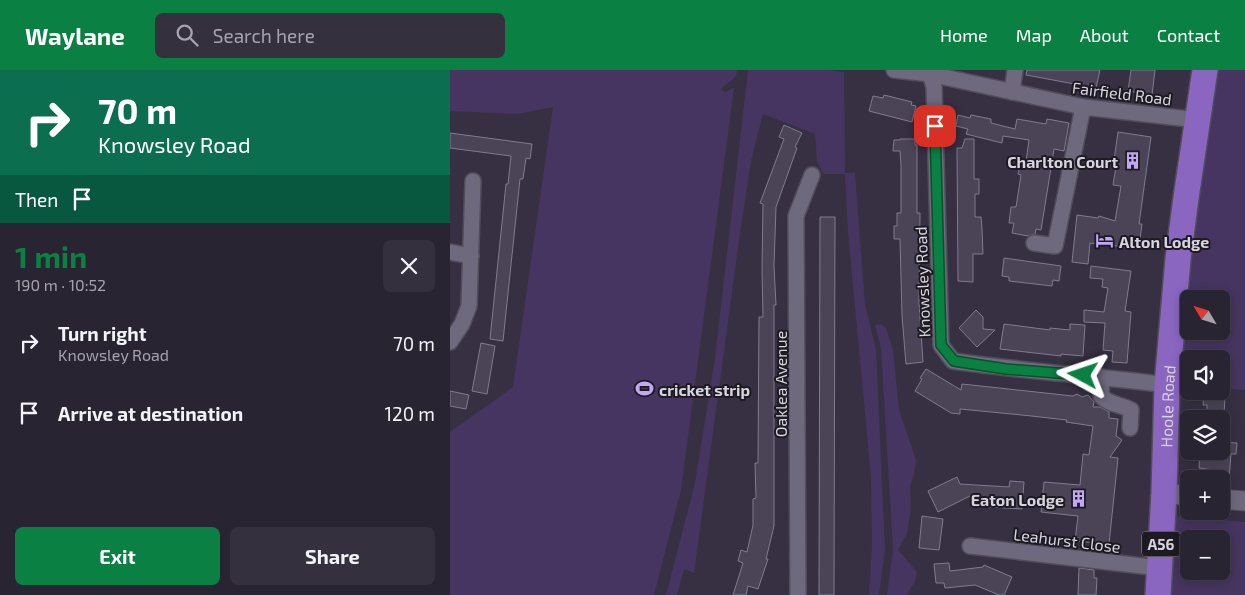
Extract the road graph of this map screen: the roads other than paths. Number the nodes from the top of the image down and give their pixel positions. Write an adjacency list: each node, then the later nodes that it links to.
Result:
1 (894, 70): 4 (street, Fairfield Road)
2 (1015, 70): 5 (street)
3 (1206, 70): 7 (highway, Hoole Road / A56)
4 (930, 72): 5 (street, Fairfield Road); 14 (street, Knowsley Road)
5 (1012, 92): 6 (street, Fairfield Road)
6 (1083, 107): 7 (street, Fairfield Road); 10 (street)
7 (1198, 120): 15 (highway, Hoole Road / A56)
8 (812, 175): 23 (street, Oaklea Avenue)
9 (473, 181): 12 (street)
10 (1034, 243)
11 (450, 252): 12 (street)
12 (471, 256): 13 (street)
13 (450, 342)
14 (1102, 377): 15 (street, Knowsley Road); 16 (street)
15 (1166, 385): 17 (highway, Hoole Road / A56)
16 (1130, 428)
17 (1164, 493): 18 (street); 22 (highway, Hoole Road / A56)
18 (1180, 495)
19 (1230, 500): 20 (street)
20 (1245, 501)
21 (970, 546): 22 (street, Leahurst Close)
22 (1160, 568): 24 (highway, Hoole Road / A56)
23 (798, 595)
24 (1158, 595)

